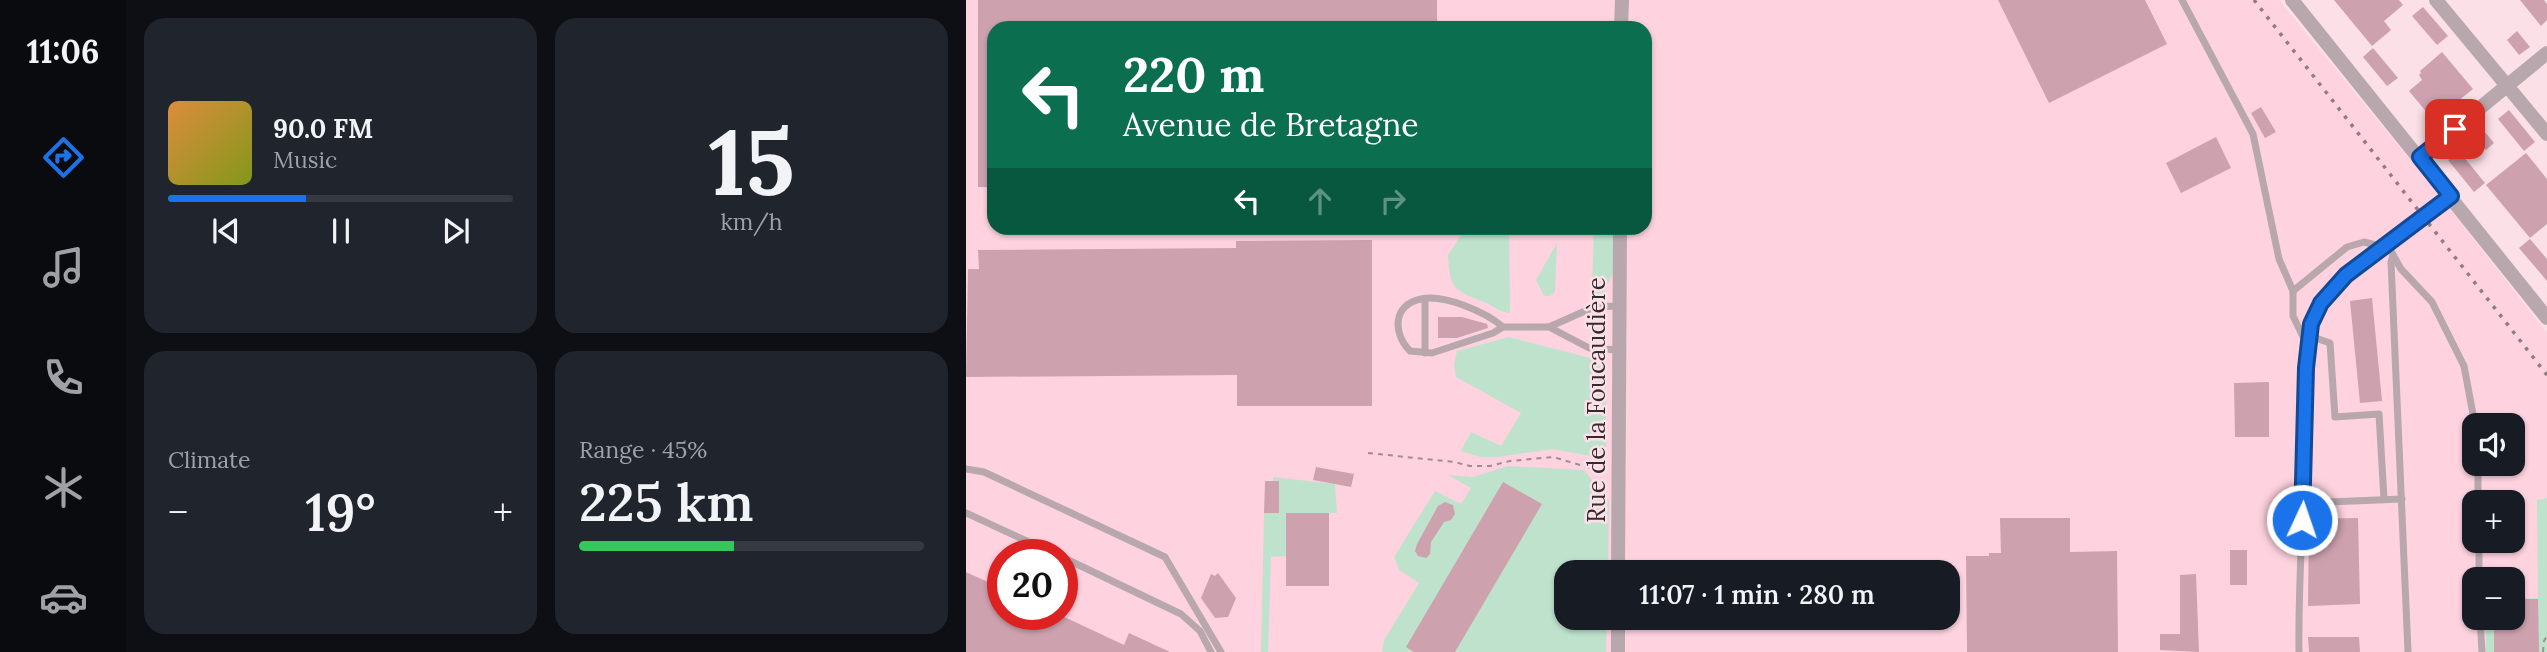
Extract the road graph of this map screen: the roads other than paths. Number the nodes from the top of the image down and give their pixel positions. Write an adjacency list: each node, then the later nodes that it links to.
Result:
1 (1622, 0): 5 (street)
2 (2182, 0): 14 (lane)
3 (2292, 0): 9 (street)
4 (2436, 0): 7 (street)
5 (1621, 21)
6 (2547, 53): 7 (street)
7 (2508, 86): 8 (street); 9 (street)
8 (2547, 134)
9 (2420, 157): 10 (street)
10 (2448, 198): 12 (lane, bridge); 17 (street)
11 (1620, 235): 16 (street, Rue de la Foucaudière)
12 (2385, 245): 13 (lane); 14 (lane); 20 (lane)
13 (2393, 255): 24 (lane); 27 (lane)
14 (2293, 291): 21 (lane)
15 (1425, 299): 18 (lane); 23 (lane); 23 (lane)
16 (1619, 306): 19 (lane); 22 (street, Rue de la Foucaudière)
17 (2547, 318)
18 (1503, 327): 19 (lane); 23 (lane)
19 (1549, 327): 22 (lane)
20 (2310, 336): 21 (lane); 26 (lane)
21 (2309, 348): 28 (lane)
22 (1618, 349): 31 (street, Rue de la Foucaudière)
23 (1425, 353)
24 (2473, 413)
25 (966, 469): 36 (lane)
26 (2384, 499): 27 (lane); 28 (lane)
27 (2402, 499): 39 (lane)
28 (2303, 503): 38 (lane)
29 (966, 513): 30 (lane)
30 (1022, 539)
31 (1618, 560)
32 (1078, 565): 35 (lane)
33 (1618, 630): 37 (street)
34 (2481, 630): 40 (lane)
35 (1211, 652)
36 (1221, 652)
37 (1618, 652)
38 (2299, 652)
39 (2408, 652)
40 (2482, 652)

